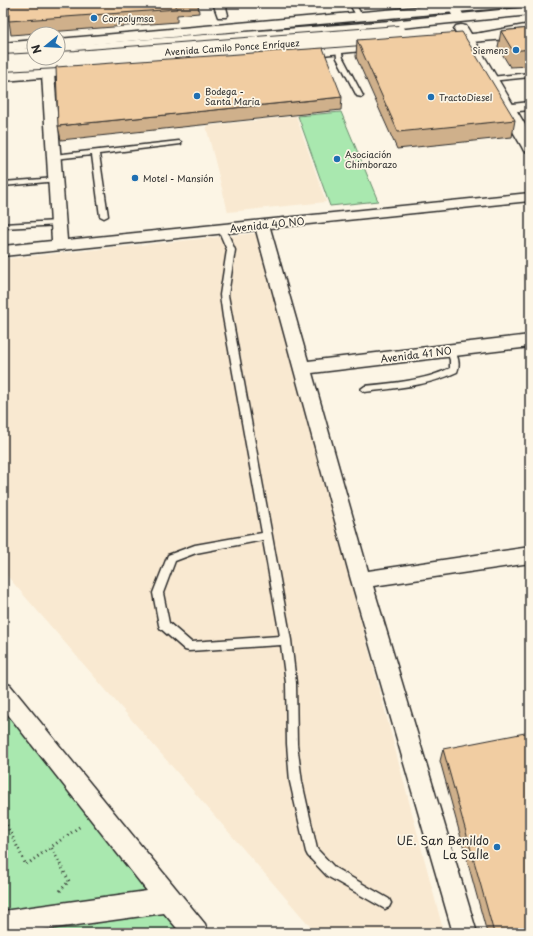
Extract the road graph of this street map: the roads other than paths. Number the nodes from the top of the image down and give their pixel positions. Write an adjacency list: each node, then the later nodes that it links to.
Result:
1 (219, 3): 6 (street)
2 (352, 3): 7 (lane)
3 (513, 3): 8 (main road)
4 (530, 7): 8 (main road)
5 (530, 11): 8 (main road)
6 (222, 15)
7 (359, 16): 8 (main road, Avenida Camilo Ponce Enríquez); 13 (main road, Avenida Camilo Ponce Enríquez)
8 (462, 22): 9 (main road); 10 (main road); 11 (main road, Avenida Camilo Ponce Enríquez); 12 (main road); 17 (main road, Avenida Camilo Ponce Enríquez); 26 (main road)
9 (530, 23)
10 (530, 28)
11 (395, 29): 15 (main road, Avenida Camilo Ponce Enríquez); 20 (main road, Avenida Camilo Ponce Enríquez, bridge)
12 (530, 33)
13 (66, 44)
14 (26, 45): 16 (main road)
15 (66, 45)
16 (3, 47)
17 (338, 49): 22 (main road, Avenida Camilo Ponce Enríquez); 27 (lane)
18 (26, 53): 19 (main road)
19 (3, 54)
20 (3, 63)
21 (56, 66): 22 (main road)
22 (74, 72): 23 (main road, Avenida Camilo Ponce Enríquez)
23 (48, 74): 25 (main road, Avenida Camilo Ponce Enríquez); 33 (street)
24 (530, 75): 26 (lane)
25 (3, 76)
26 (491, 79): 29 (main road)
27 (360, 96)
28 (530, 106): 29 (street)
29 (508, 108): 31 (main road)
30 (179, 143): 32 (lane)
31 (530, 147)
32 (95, 153): 33 (lane); 37 (lane)
33 (54, 157): 34 (street)
34 (56, 180): 35 (lane); 38 (street)
35 (3, 184)
36 (530, 197): 39 (street, Avenida 40 NO)
37 (104, 216)
38 (58, 223): 40 (lane); 42 (street)
39 (262, 224): 41 (street, Avenida 40 NO); 46 (street)
40 (3, 226)
41 (222, 229): 42 (street, Avenida 40 NO); 48 (lane)
42 (60, 245): 43 (street, Avenida 40 NO)
43 (3, 251)
44 (530, 341): 45 (street, Avenida 41 NO)
45 (450, 349): 46 (street, Avenida 41 NO); 47 (lane)
46 (302, 368): 50 (street)
47 (365, 389)
48 (266, 536): 51 (lane); 51 (lane)
49 (530, 555): 50 (street)
50 (361, 580): 57 (street)
51 (286, 640): 54 (lane)
52 (3, 692): 53 (street)
53 (168, 900): 55 (street); 56 (street)
54 (385, 903)
55 (3, 923)
56 (196, 933)
57 (465, 933)

